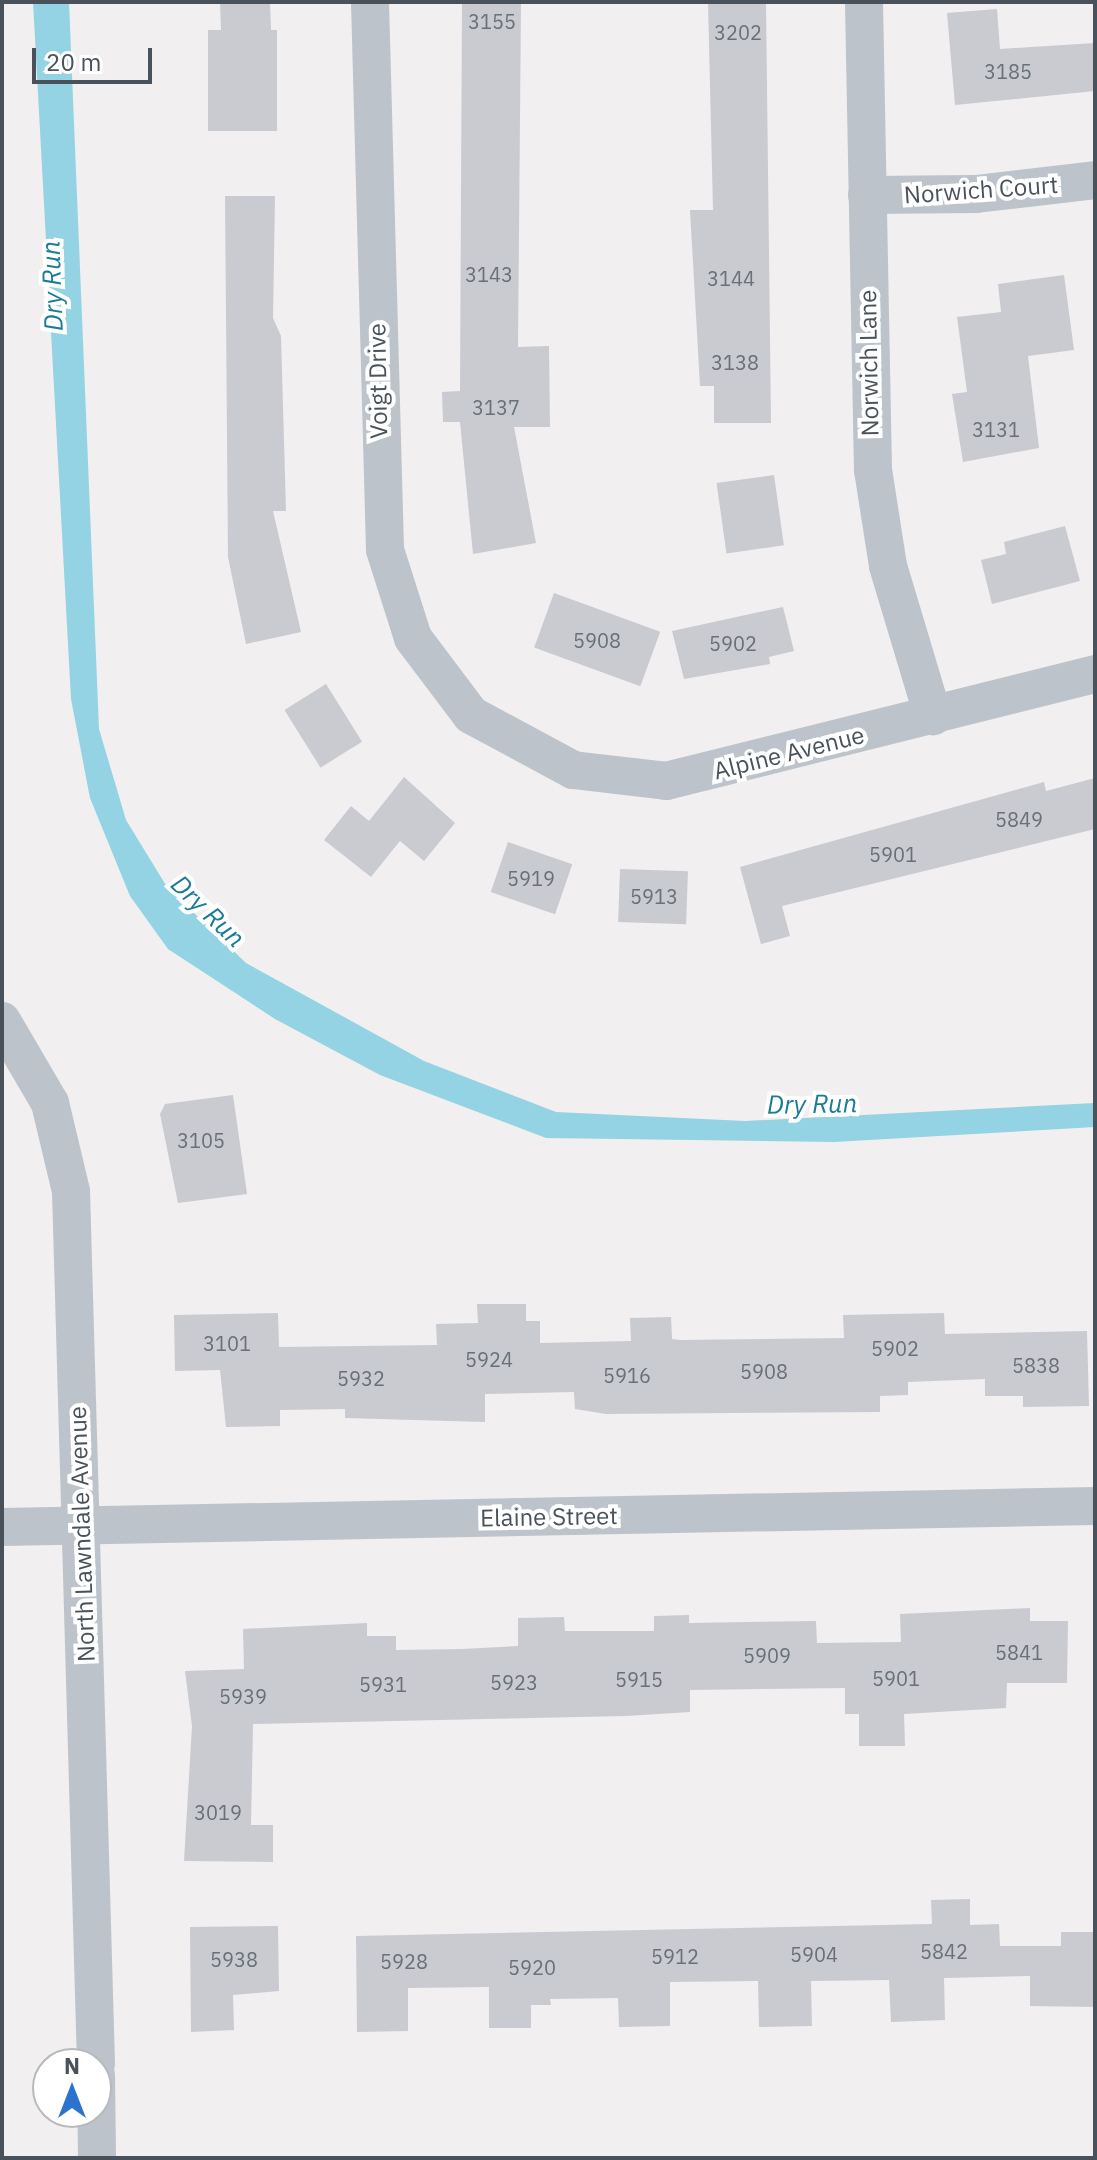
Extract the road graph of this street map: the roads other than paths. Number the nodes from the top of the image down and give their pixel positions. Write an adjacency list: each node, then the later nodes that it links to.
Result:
1 (370, 2): 7 (street, Voigt Drive)
2 (864, 2): 4 (street, Norwich Lane)
3 (1095, 180): 4 (street, Norwich Court)
4 (867, 195): 6 (street, Norwich Lane)
5 (1095, 674): 6 (street, Alpine Avenue)
6 (933, 716): 7 (street, Alpine Avenue)
7 (488, 728)
8 (2, 1021): 10 (street, North Lawndale Avenue)
9 (1095, 1506): 10 (street, Elaine Street)
10 (81, 1525): 11 (street, Elaine Street); 12 (street, North Lawndale Avenue)
11 (2, 1527)
12 (96, 2048)
13 (97, 2128): 14 (street)
14 (97, 2158)

